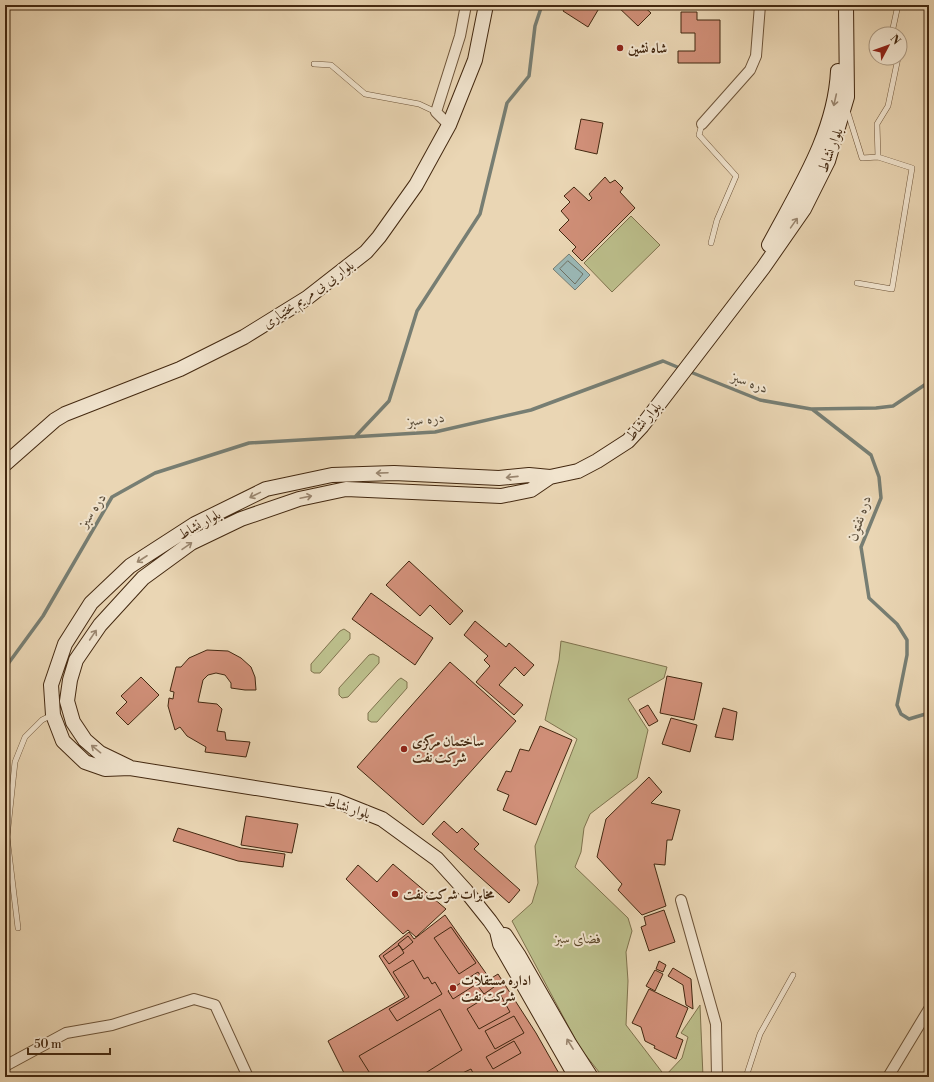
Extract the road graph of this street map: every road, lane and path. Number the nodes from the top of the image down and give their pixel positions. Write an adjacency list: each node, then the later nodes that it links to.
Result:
1 (466, 5): 11 (street)
2 (486, 5): 13 (main road, بلوار بی بی مریم بختیاری)
3 (760, 5): 12 (street)
4 (837, 5): 16 (main road, بلوار نشاط, one-way to 16)
5 (846, 5): 10 (main road, بلوار نشاط)
6 (898, 5): 7 (lane)
7 (893, 26)
8 (314, 64): 11 (lane)
9 (896, 66): 14 (lane)
10 (846, 105): 14 (lane); 16 (main road, بلوار نشاط, one-way to 10)
11 (436, 112): 13 (street)
12 (702, 124): 15 (lane)
13 (449, 125): 18 (main road, بلوار بی بی مریم بختیاری)
14 (878, 156): 17 (lane)
15 (711, 243)
16 (754, 276): 19 (main road, بلوار نشاط)
17 (857, 284)
18 (5, 464)
19 (550, 477): 20 (main road, بلوار نشاط, one-way to 20); 21 (main road, بلوار نشاط, one-way to 19)
20 (53, 715): 21 (main road, بلوار نشاط); 23 (lane)
21 (130, 768): 24 (main road, بلوار نشاط)
22 (681, 900): 32 (street)
23 (18, 928)
24 (497, 931): 30 (main road, بلوار نشاط); 31 (main road, بلوار نشاط, one-way to 24)
25 (792, 975): 33 (lane)
26 (929, 1009): 28 (street)
27 (5, 1066): 29 (street)
28 (891, 1076)
29 (248, 1077)
30 (576, 1077)
31 (591, 1077)
32 (717, 1077)
33 (746, 1077)

